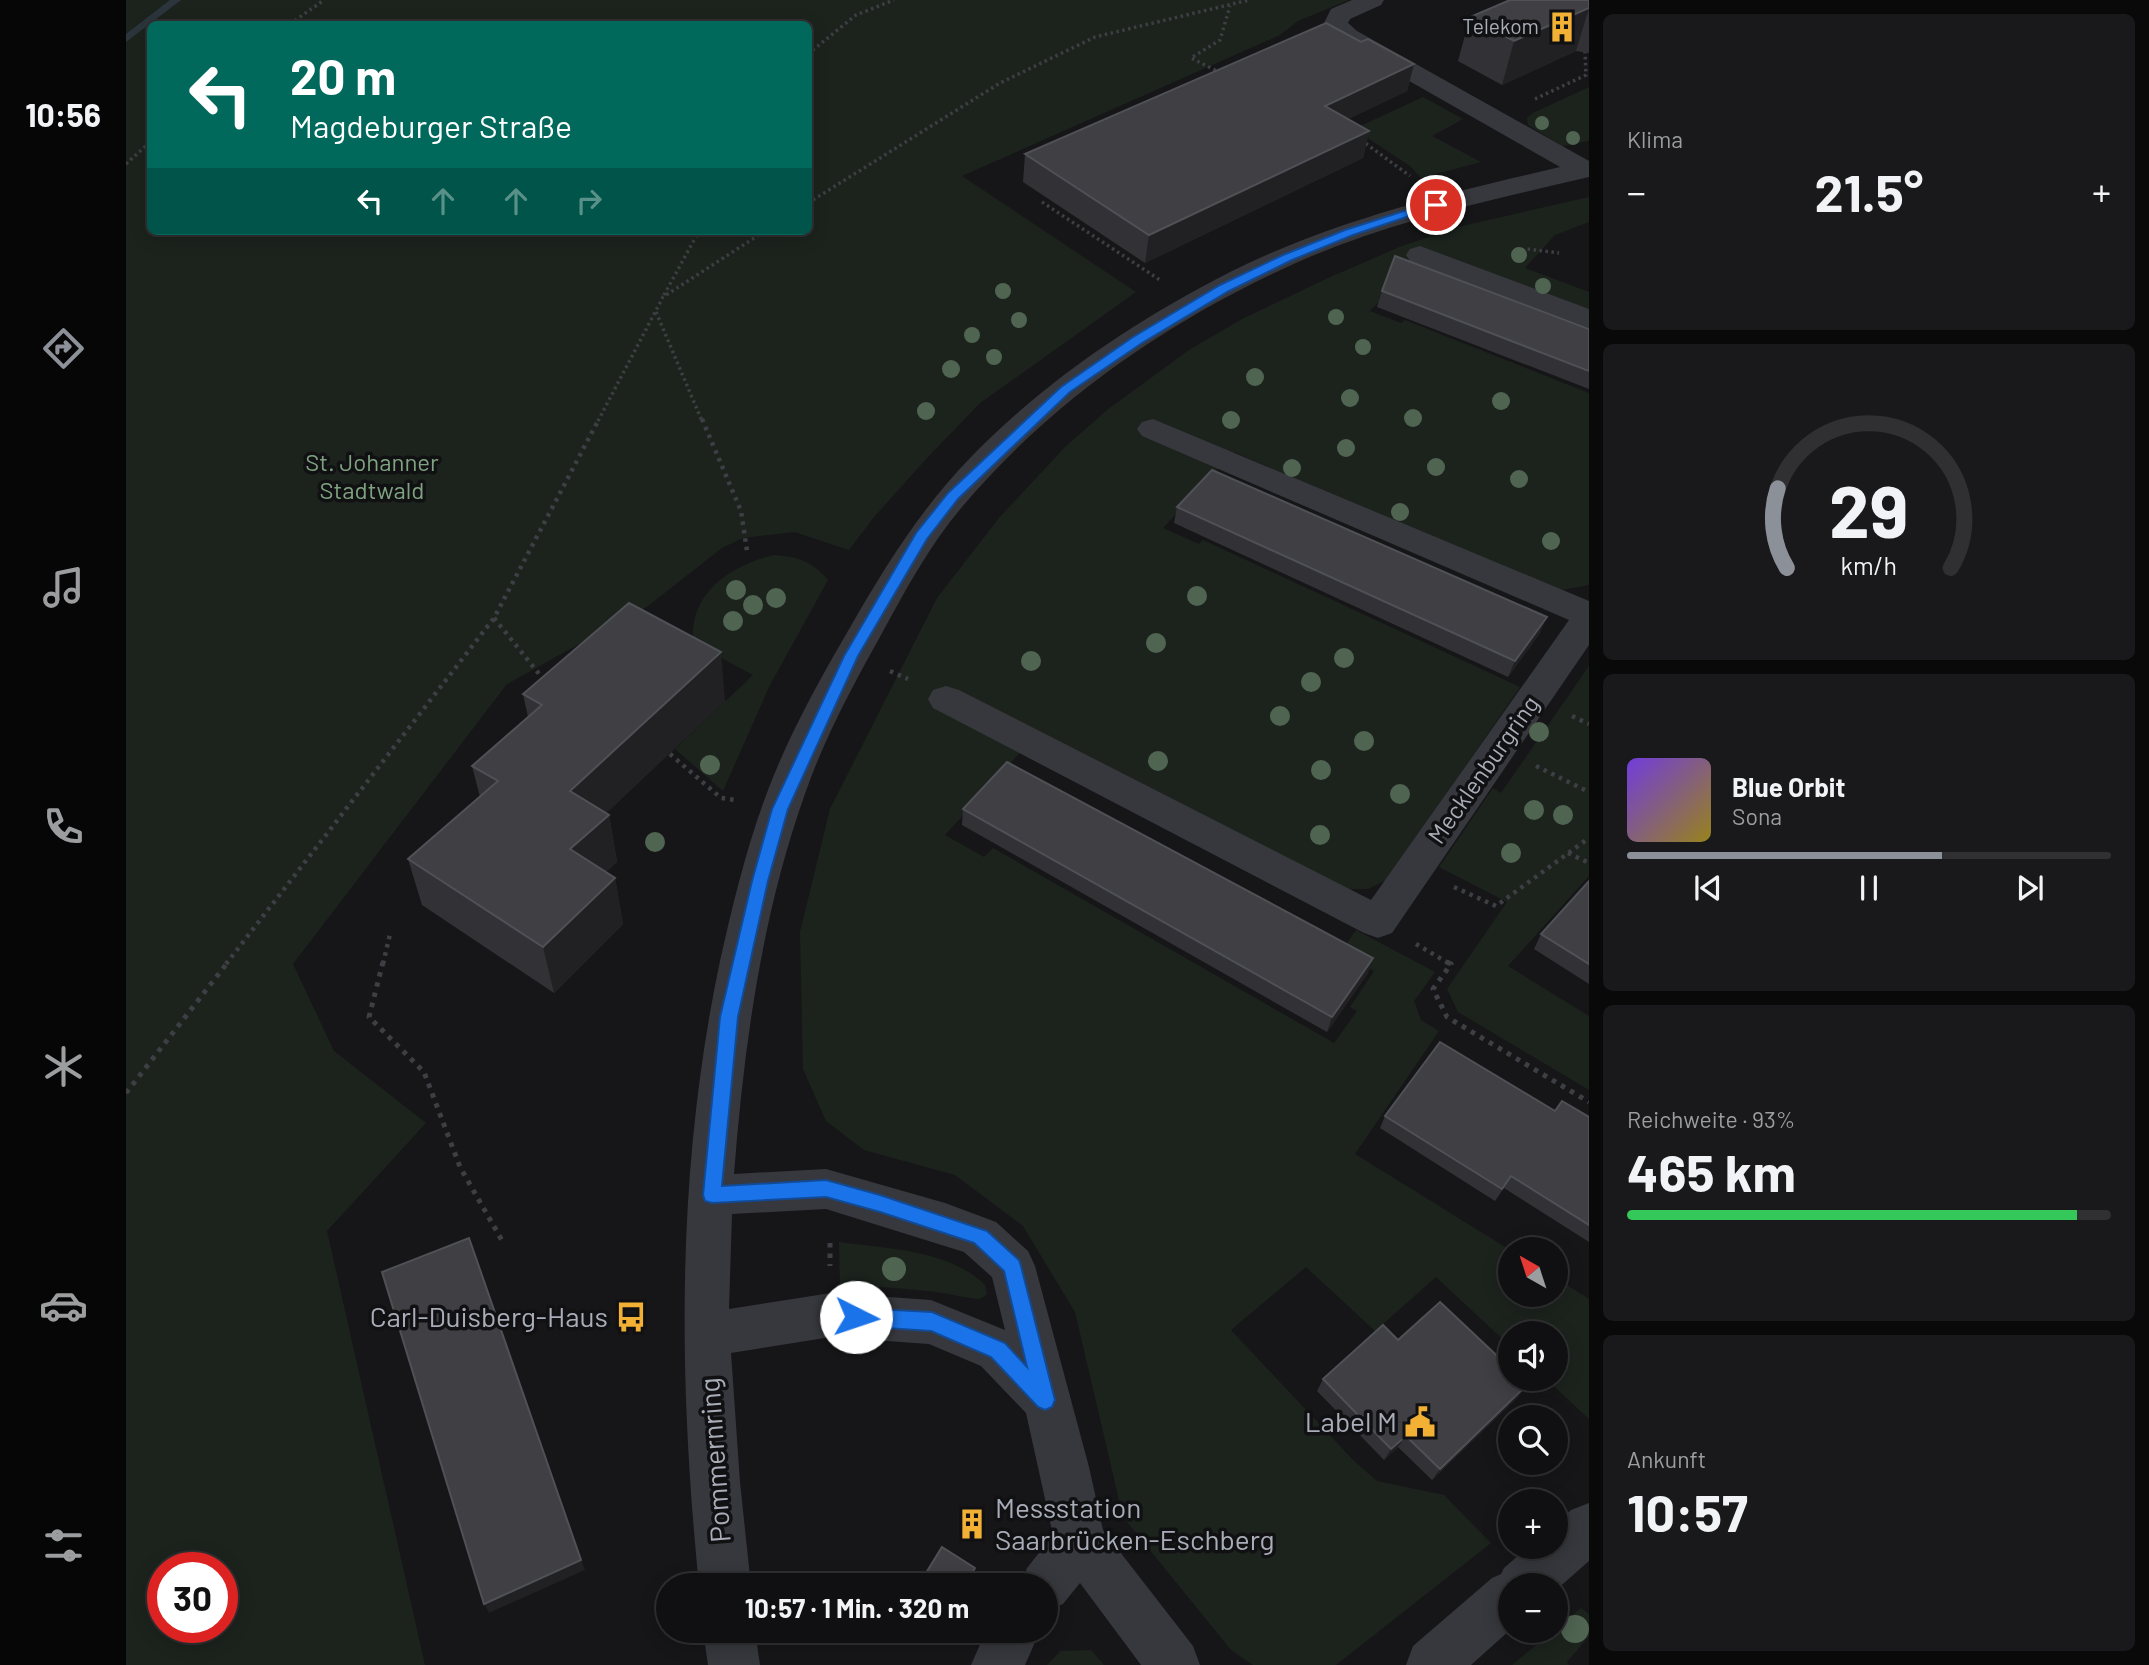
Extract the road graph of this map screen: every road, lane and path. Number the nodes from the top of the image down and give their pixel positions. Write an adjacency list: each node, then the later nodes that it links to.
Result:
1 (324, 0): 6 (path)
2 (894, 0): 7 (path)
3 (1249, 0): 5 (path)
4 (1372, 0): 10 (street)
5 (1230, 5): 9 (path); 15 (path)
6 (294, 21)
7 (812, 51)
8 (1585, 52): 10 (path)
9 (1232, 77)
10 (1492, 118): 14 (street)
11 (1360, 139): 17 (path)
12 (147, 145): 13 (path)
13 (126, 164)
14 (1587, 170): 17 (street)
15 (812, 200)
16 (1042, 202): 21 (path)
17 (1436, 205): 45 (street)
18 (697, 235): 22 (path)
19 (759, 235): 22 (path)
20 (1420, 256): 24 (street)
21 (1161, 281)
22 (663, 297): 23 (path)
23 (656, 312): 26 (path); 28 (path)
24 (1589, 319)
25 (1153, 429): 27 (street)
26 (747, 551)
27 (1589, 616): 41 (street, Mecklenburgring)
28 (494, 618): 29 (path); 43 (path)
29 (551, 690)
30 (946, 699): 41 (street)
31 (1572, 716): 32 (path)
32 (1589, 724)
33 (670, 754): 36 (path)
34 (1527, 762): 35 (path)
35 (1589, 792)
36 (721, 798)
37 (1589, 838): 38 (path)
38 (1568, 852): 39 (path); 40 (path)
39 (1589, 863)
40 (1484, 902)
41 (1378, 922): 44 (path)
42 (390, 934): 46 (path)
43 (126, 1093)
44 (1589, 1102)
45 (712, 1195): 47 (street); 48 (street)
46 (504, 1244)
47 (707, 1335): 48 (street); 51 (street, Pommernring)
48 (1045, 1400): 50 (street)
49 (1589, 1528): 53 (street)
50 (1080, 1542): 52 (street); 59 (street)
51 (724, 1573)
52 (1055, 1573)
53 (1537, 1573)
54 (1498, 1607): 60 (street)
55 (731, 1643): 57 (street)
56 (1008, 1643): 58 (street)
57 (734, 1665)
58 (997, 1665)
59 (1174, 1665)
60 (1432, 1665)

